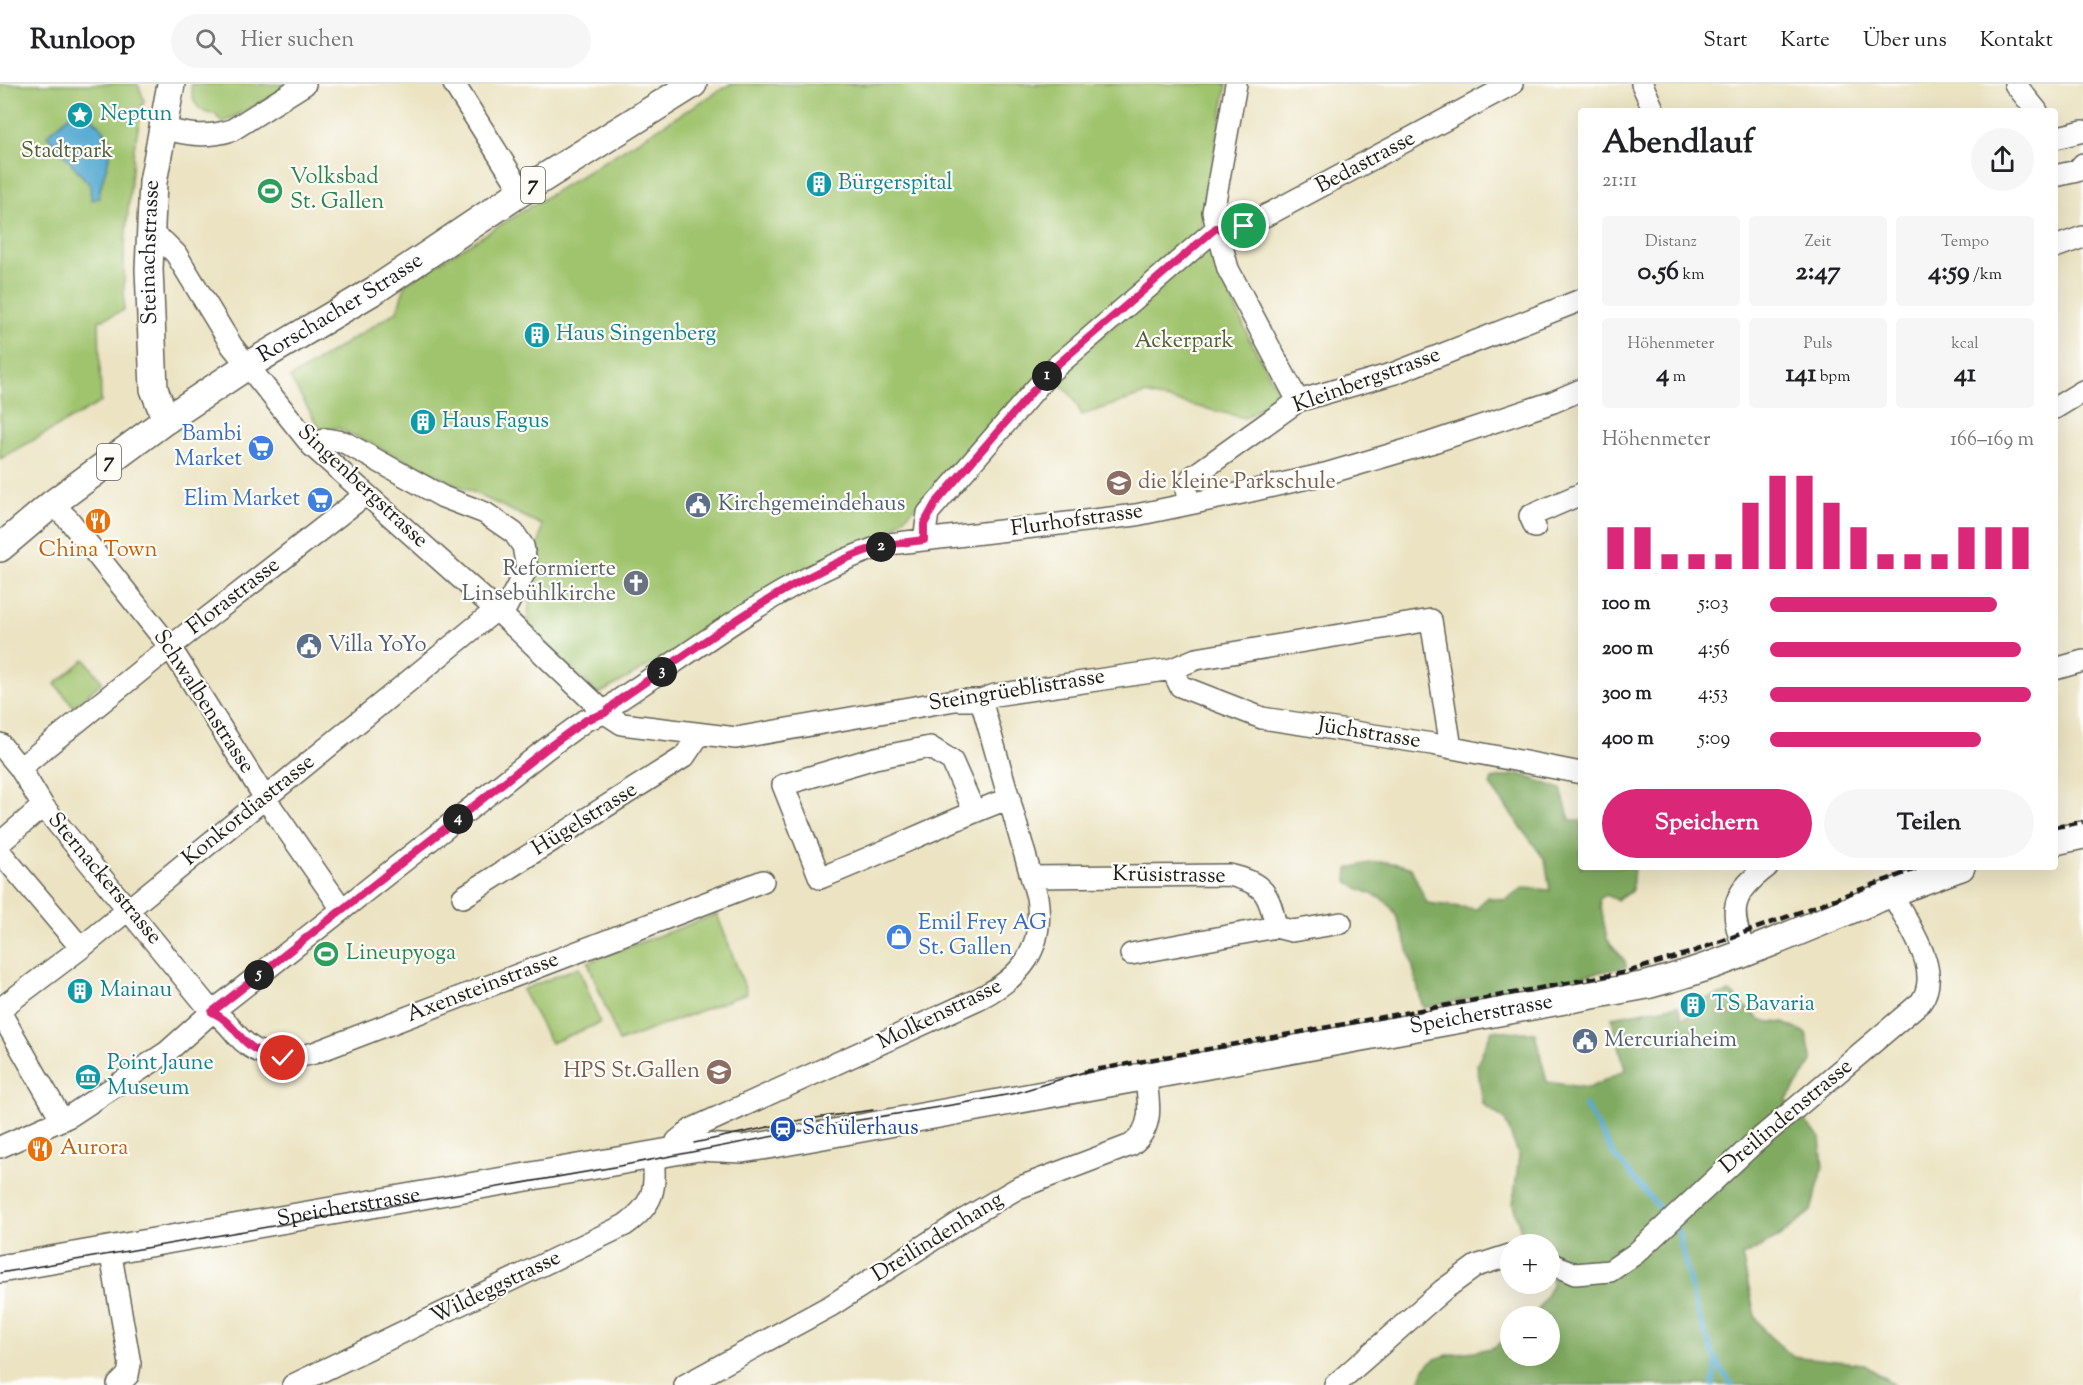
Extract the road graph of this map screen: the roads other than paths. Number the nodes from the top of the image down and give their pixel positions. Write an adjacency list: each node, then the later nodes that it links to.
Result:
1 (171, 84): 11 (main road, Steinachstrasse)
2 (305, 84): 11 (street)
3 (454, 84): 16 (street)
4 (693, 84): 16 (main road, Rorschacher Strasse / 7)
5 (1236, 84): 17 (street)
6 (1512, 84): 17 (street, Bedastrasse)
7 (1642, 84): 9 (street)
8 (2015, 84): 10 (street)
9 (1653, 108)
10 (2035, 108)
11 (162, 128): 18 (main road, Steinachstrasse)
12 (2083, 131): 13 (street)
13 (2058, 137)
14 (2081, 174): 15 (street)
15 (2058, 176)
16 (522, 192): 22 (main road, Rorschacher Strasse / 7)
17 (1216, 228): 25 (street); 34 (street)
18 (150, 235): 22 (street, Singenbergstrasse); 27 (main road, Steinachstrasse)
19 (2083, 237): 20 (street)
20 (2058, 246)
21 (1578, 301): 25 (street, Kleinbergstrasse)
22 (246, 366): 27 (main road, Rorschacher Strasse / 7); 28 (street, Singenbergstrasse)
23 (1578, 391): 31 (street, Flurhofstrasse)
24 (2083, 391): 26 (street)
25 (1298, 401): 31 (street, Kleinbergstrasse)
26 (2058, 406)
27 (166, 420): 32 (main road, Rorschacher Strasse / 7)
28 (312, 446): 29 (street, Singenbergstrasse); 36 (street)
29 (365, 495): 36 (street, Singenbergstrasse); 37 (street, Florastrasse)
30 (1578, 495): 33 (street)
31 (1188, 503): 34 (street, Flurhofstrasse)
32 (52, 504): 35 (main road, Rorschacher Strasse / 7); 37 (street, Schwalbenstrasse)
33 (1535, 527)
34 (924, 540): 42 (street, Flurhofstrasse)
35 (2, 541)
36 (499, 613): 42 (street, Singenbergstrasse); 48 (street, Konkordiastrasse)
37 (170, 647): 46 (street, Florastrasse); 48 (street, Schwalbenstrasse)
38 (2083, 661): 39 (street)
39 (2058, 668)
40 (1172, 669): 41 (street, Steingrüeblistrasse); 45 (street, Jüchstrasse); 45 (street, Steingrüeblistrasse)
41 (981, 700): 43 (street, Steingrüeblistrasse); 49 (street, Molkenstrasse)
42 (605, 713): 43 (street, Steingrüeblistrasse); 63 (street, Flurhofstrasse)
43 (699, 735): 61 (street, Hügelstrasse)
44 (0, 744): 46 (street, Sternackerstrasse)
45 (1451, 748): 47 (street, Jüchstrasse)
46 (20, 768): 50 (street, Sternackerstrasse)
47 (1578, 772)
48 (265, 798): 62 (street, Konkordiastrasse); 63 (street, Schwalbenstrasse)
49 (1010, 798): 51 (street); 58 (street, Molkenstrasse)
50 (43, 806): 54 (street); 62 (street, Sternackerstrasse)
51 (974, 811): 51 (street)
52 (2083, 835): 53 (main road)
53 (2058, 840)
54 (0, 843)
55 (0, 852): 66 (street)
56 (1764, 870): 67 (street)
57 (1953, 870): 60 (main road, Speicherstrasse)
58 (1032, 877): 65 (street, Krüsistrasse); 74 (street, Molkenstrasse)
59 (763, 881): 70 (street, Axensteinstrasse)
60 (1892, 892): 67 (main road, Speicherstrasse); 77 (street, Dreilindenstrasse)
61 (463, 897)
62 (129, 909): 66 (street, Konkordiastrasse); 70 (street, Sternackerstrasse)
63 (342, 909): 70 (street, Flurhofstrasse)
64 (1341, 923): 65 (street)
65 (1276, 927): 68 (street)
66 (81, 948): 69 (street, Konkordiastrasse)
67 (1745, 952): 71 (main road, Speicherstrasse)
68 (1131, 954)
69 (0, 1011): 72 (street)
70 (212, 1012): 72 (street, Flurhofstrasse)
71 (1145, 1075): 74 (main road, Speicherstrasse); 81 (street, Dreilindenhang)
72 (62, 1120): 73 (street, Flurhofstrasse)
73 (0, 1147)
74 (676, 1151): 75 (main road, Speicherstrasse); 80 (street, Wildeggstrasse)
75 (110, 1250): 78 (main road, Speicherstrasse); 79 (street)
76 (1500, 1258): 82 (street)
77 (1560, 1267)
78 (0, 1269)
79 (118, 1385)
80 (293, 1385)
81 (685, 1385)
82 (1335, 1385)

